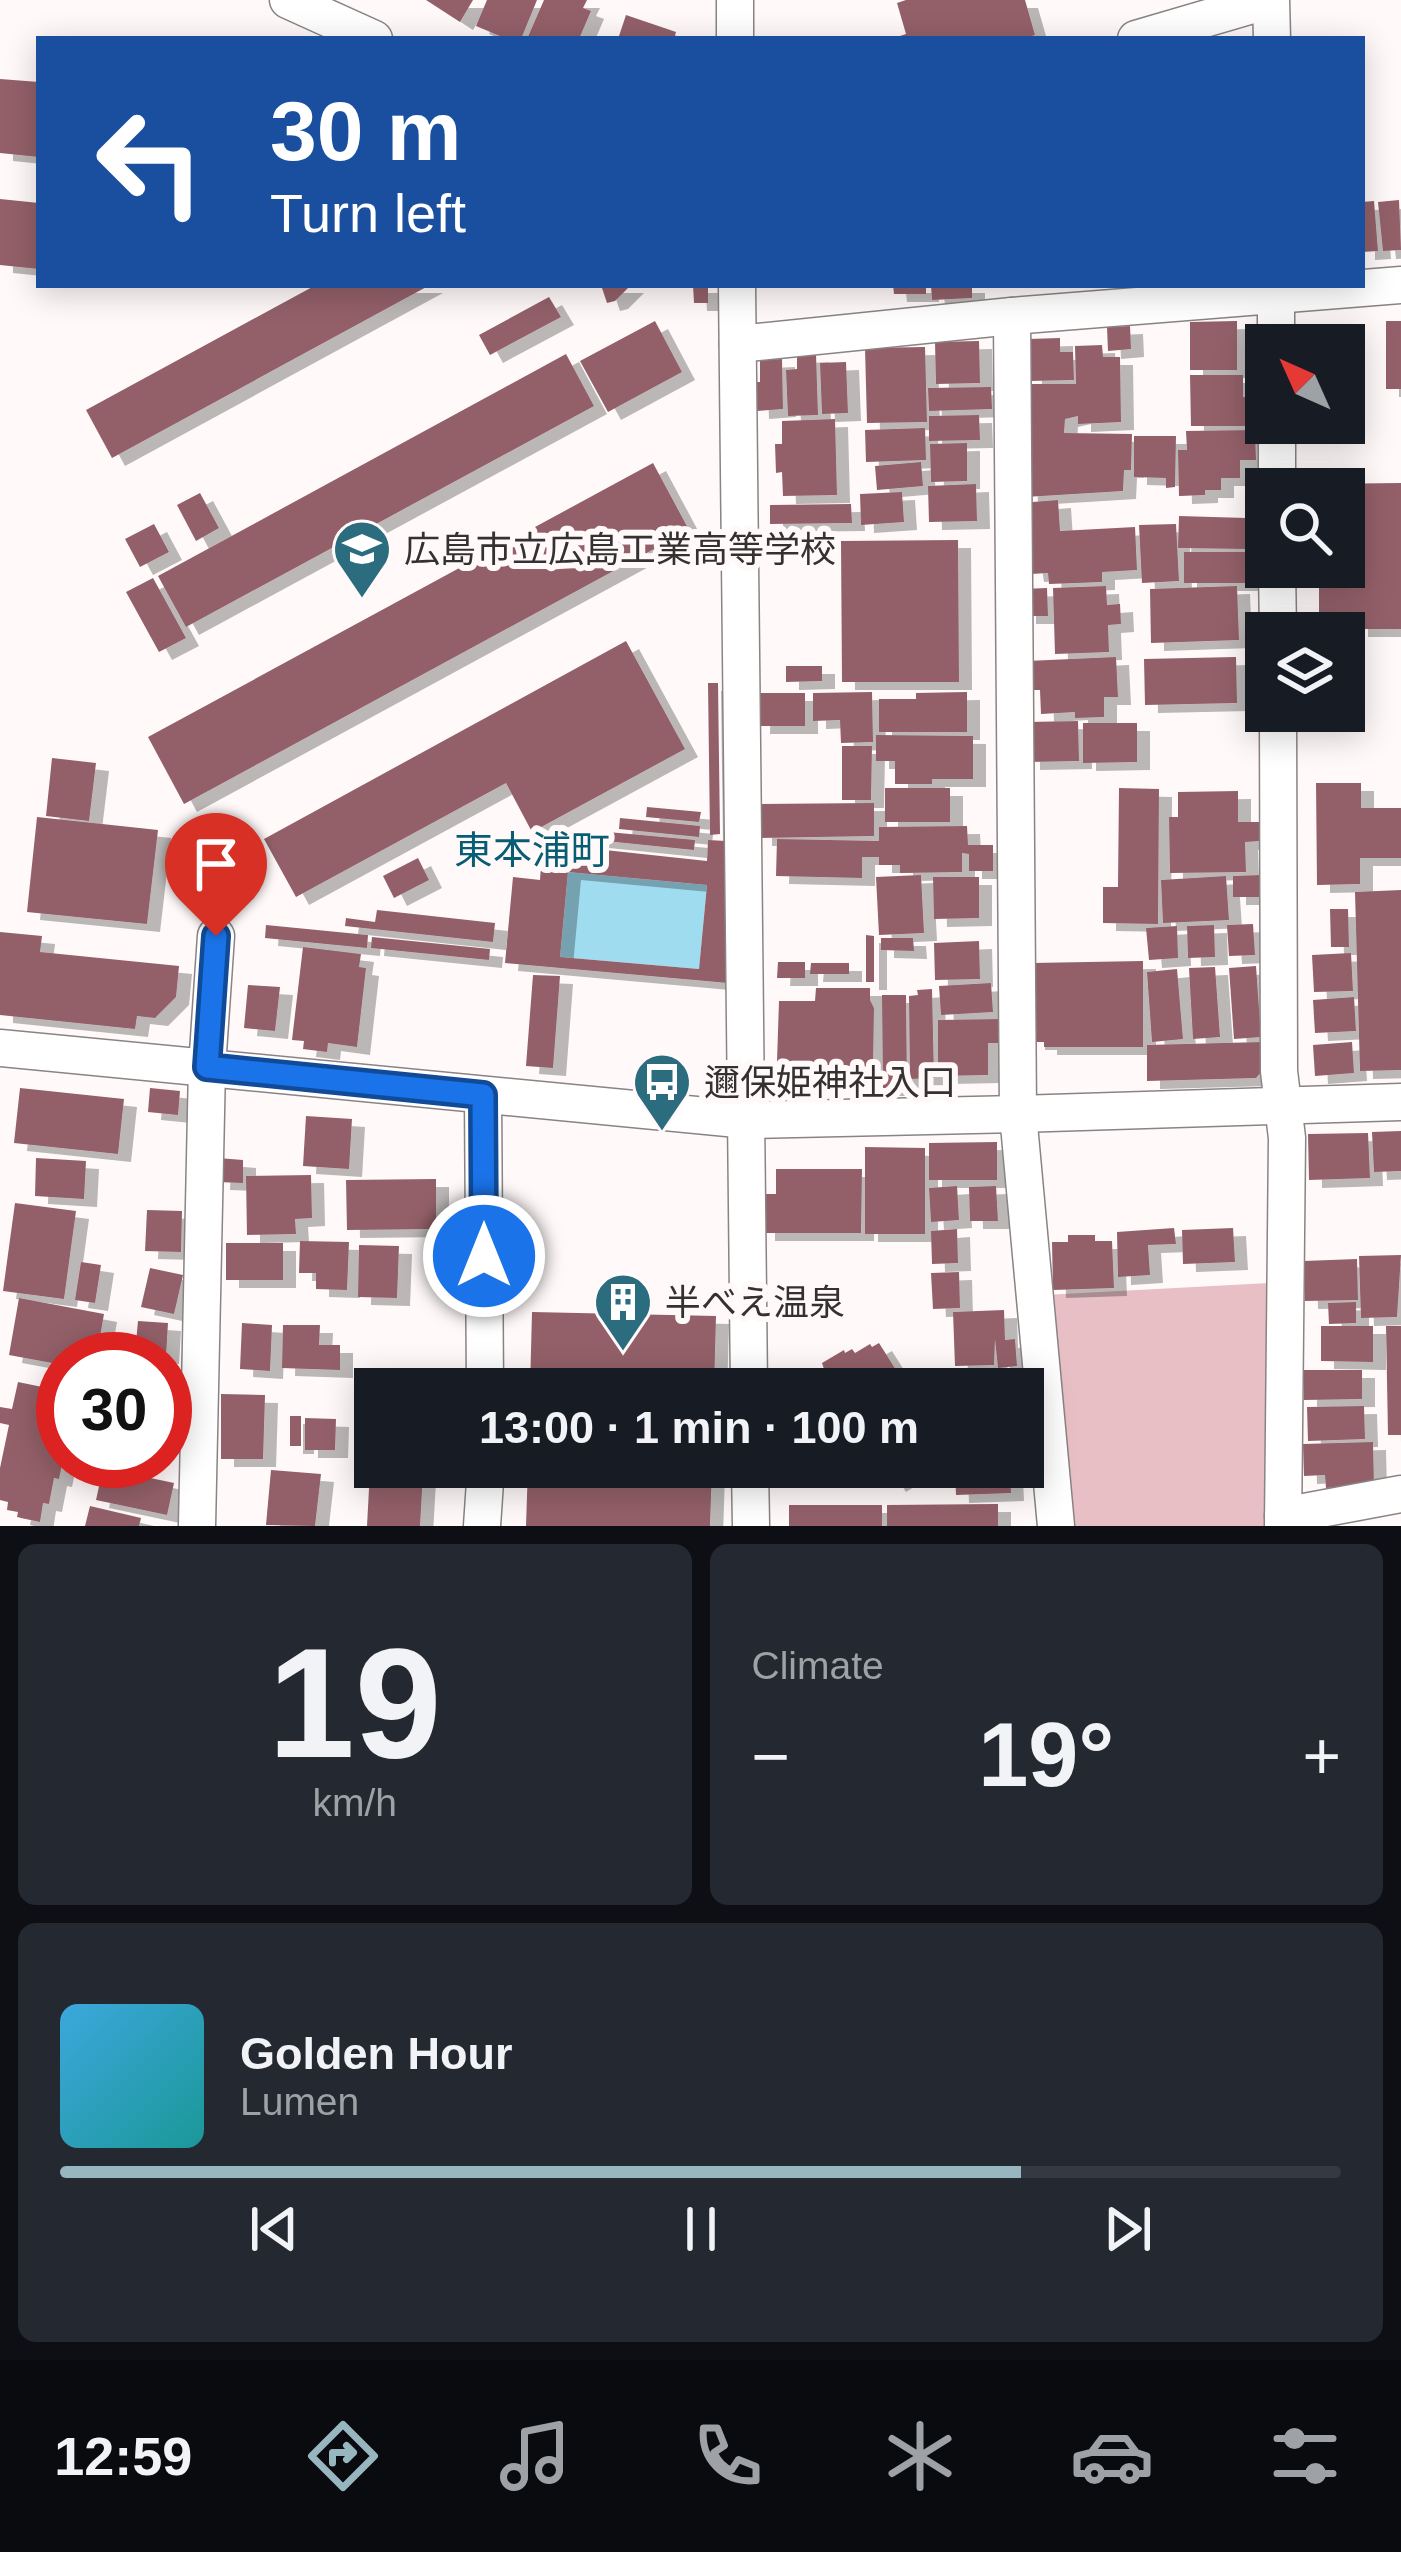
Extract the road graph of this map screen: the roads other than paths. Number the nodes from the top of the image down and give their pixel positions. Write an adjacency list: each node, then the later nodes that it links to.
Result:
1 (288, 0): 4 (street)
2 (735, 0): 5 (street)
3 (1270, 0): 6 (street); 7 (street)
4 (367, 36)
5 (735, 36)
6 (1146, 36)
7 (1272, 36)
8 (1401, 285): 9 (street)
9 (1365, 286)
10 (737, 288): 15 (street)
11 (1326, 288): 12 (street)
12 (1276, 290): 13 (street); 14 (street)
13 (1012, 316): 15 (street); 23 (street)
14 (1276, 324)
15 (738, 344): 24 (street)
16 (1278, 732): 22 (street)
17 (216, 936): 19 (street)
18 (0, 1048): 19 (street)
19 (207, 1067): 20 (street); 31 (street)
20 (483, 1095): 24 (street); 25 (street)
21 (1401, 1102): 22 (street)
22 (1283, 1106): 23 (street); 30 (street)
23 (1018, 1114): 24 (street); 34 (street)
24 (748, 1120): 26 (street)
25 (485, 1368)
26 (749, 1368)
27 (485, 1488): 32 (street)
28 (750, 1488): 33 (street)
29 (1401, 1494): 30 (street)
30 (1283, 1521)
31 (197, 1526)
32 (482, 1526)
33 (751, 1526)
34 (1056, 1526)

